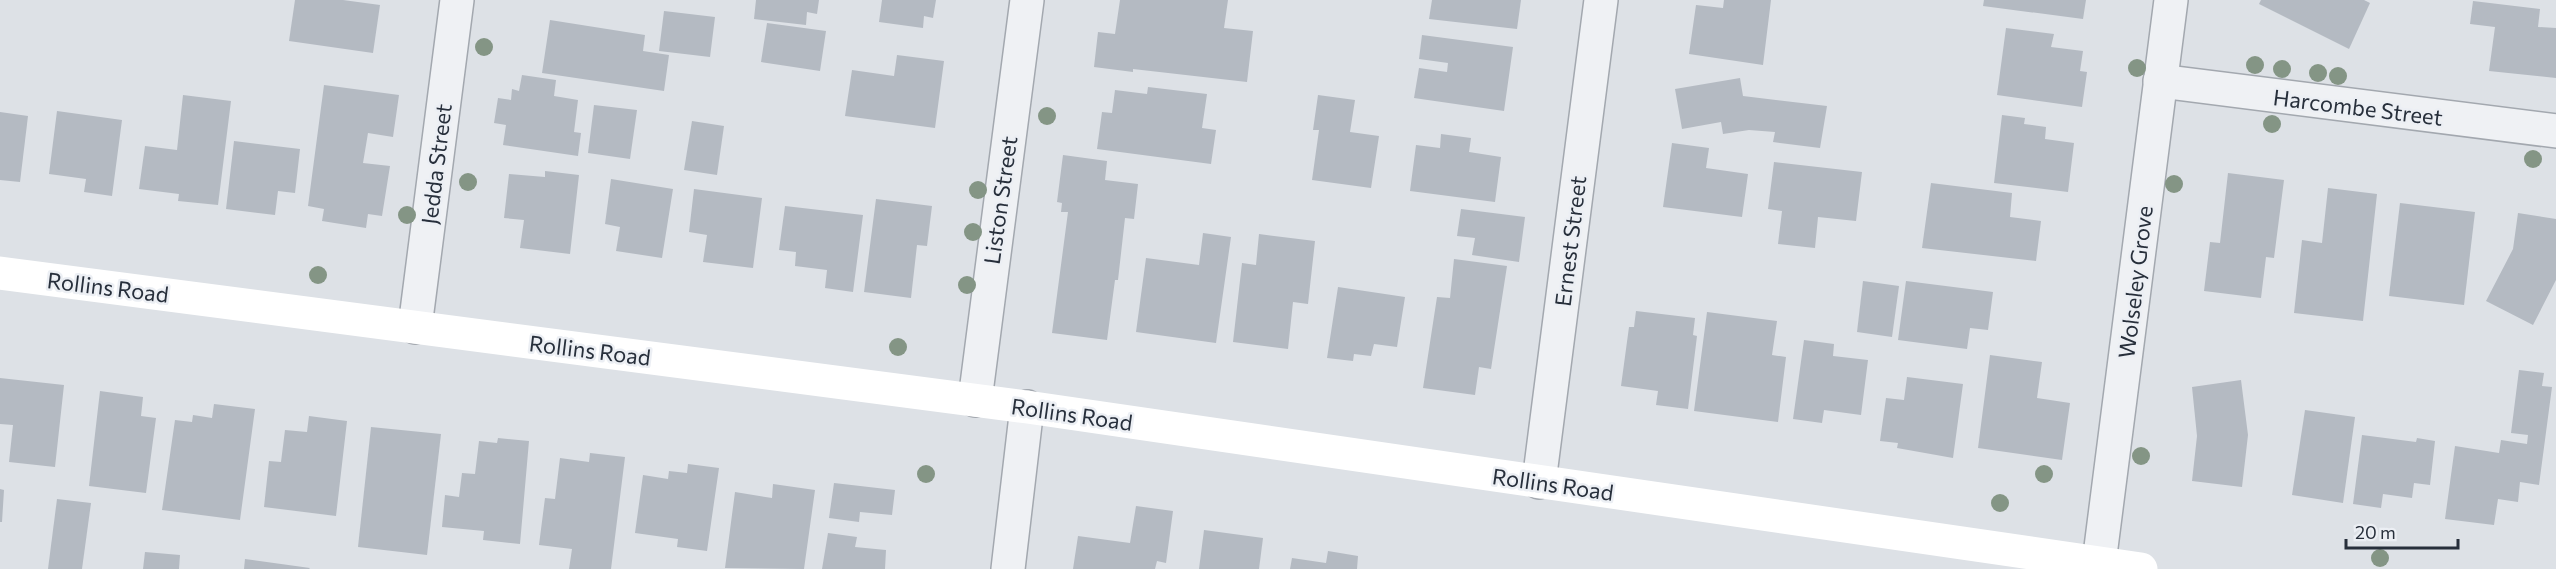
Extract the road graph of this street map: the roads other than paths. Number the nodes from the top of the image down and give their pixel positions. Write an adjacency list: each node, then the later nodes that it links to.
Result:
1 (457, 0): 8 (street, Jedda Street)
2 (1027, 0): 9 (street, Liston Street)
3 (1601, 0): 11 (street, Ernest Street)
4 (2171, 0): 5 (street, Wolseley Grove)
5 (2160, 81): 6 (street, Harcombe Street); 12 (street, Wolseley Grove)
6 (2556, 131)
7 (0, 273): 8 (street, Rollins Road)
8 (415, 327): 9 (street, Rollins Road)
9 (975, 400): 10 (street, Rollins Road)
10 (1027, 407): 11 (street, Rollins Road); 13 (street)
11 (1539, 482): 12 (street, Rollins Road)
12 (2099, 563): 14 (street, Rollins Road)
13 (1008, 569)
14 (2141, 569)

